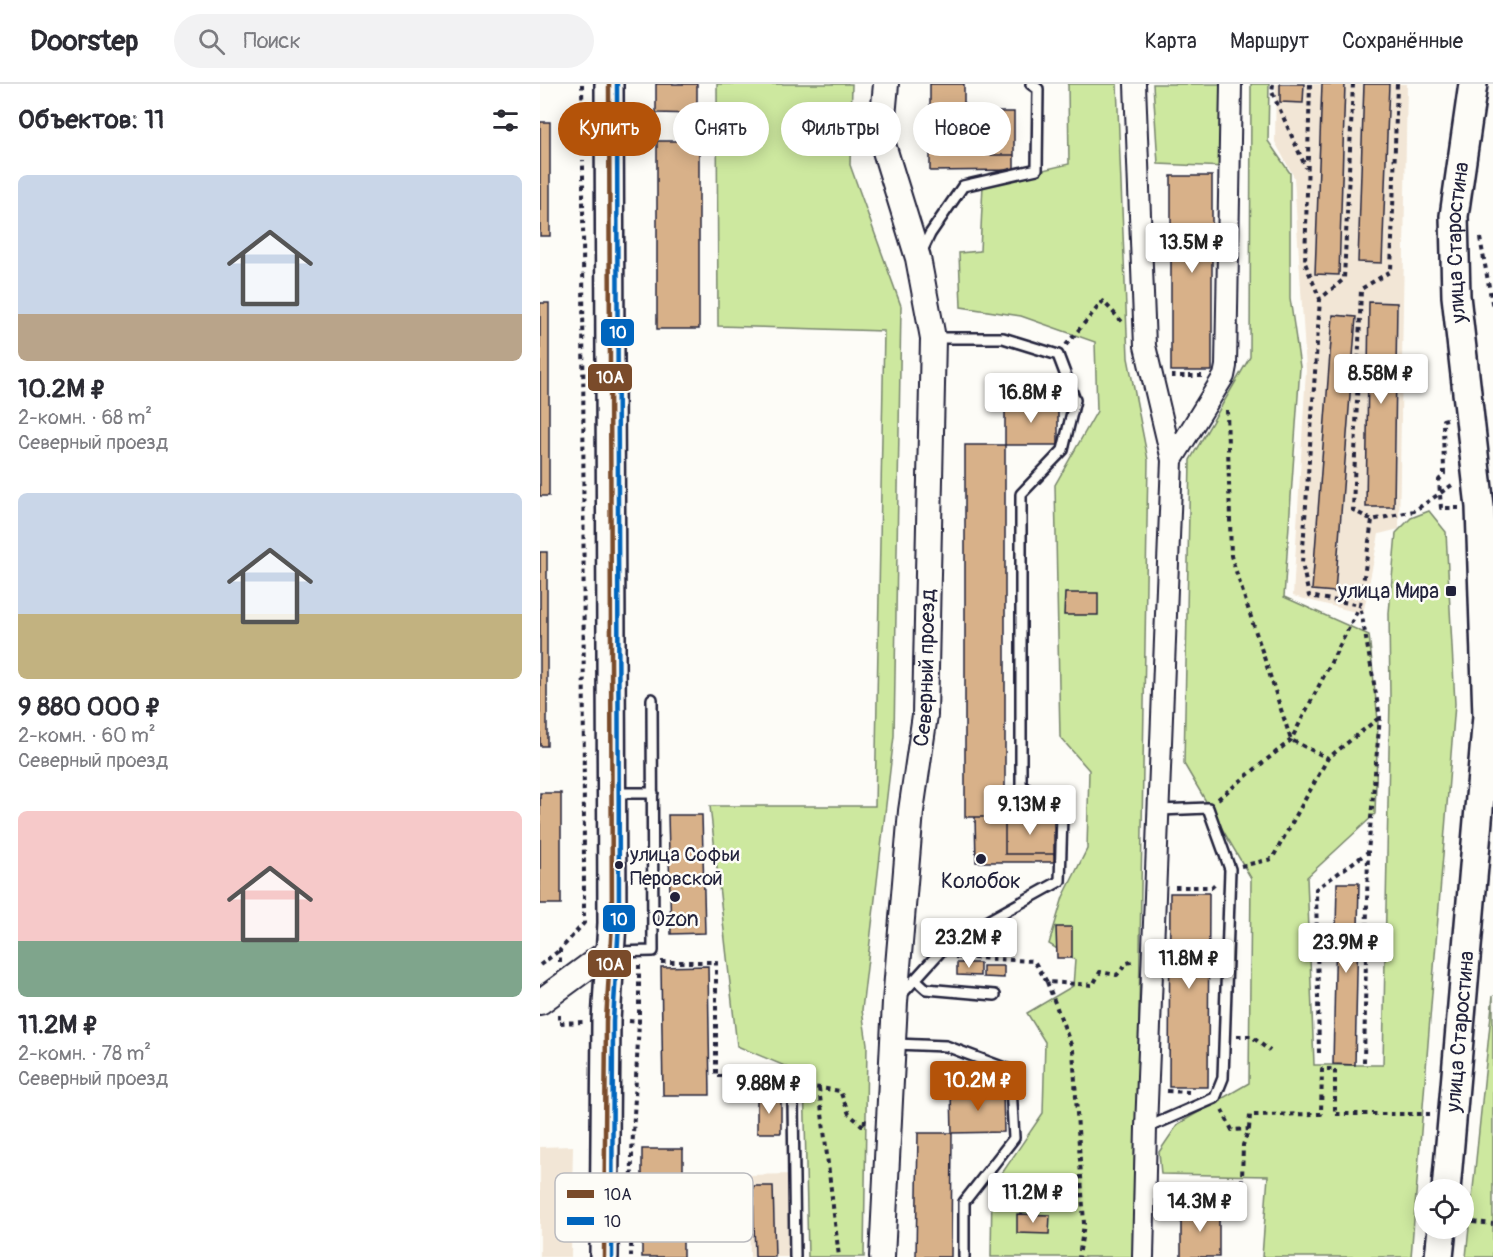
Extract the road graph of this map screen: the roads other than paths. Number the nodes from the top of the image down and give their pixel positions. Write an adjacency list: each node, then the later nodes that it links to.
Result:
1 (609, 84): 12 (main road)
2 (886, 84): 7 (street, Северный проезд)
3 (1031, 84): 7 (lane)
4 (1135, 84): 9 (street)
5 (1231, 84): 9 (street)
6 (1473, 84): 10 (main road, улица Старостина)
7 (918, 258): 8 (street, Северный проезд)
8 (933, 338): 16 (lane); 19 (street, Северный проезд)
9 (1172, 460): 14 (street)
10 (1485, 469): 24 (main road, улица Старостина)
11 (652, 699): 13 (lane)
12 (609, 793): 13 (lane); 15 (main road)
13 (653, 793): 15 (lane)
14 (1160, 810): 22 (street); 22 (lane)
15 (608, 952): 18 (street); 23 (main road)
16 (915, 979): 17 (lane); 19 (lane)
17 (994, 994)
18 (540, 1002)
19 (895, 1002): 20 (street, Северный проезд)
20 (892, 1043): 29 (street, Северный проезд); 30 (lane)
21 (793, 1102): 28 (lane)
22 (1146, 1128): 31 (street)
23 (605, 1173)
24 (1447, 1179)
25 (1441, 1239): 32 (main road)
26 (604, 1242): 27 (main road)
27 (604, 1257)
28 (795, 1257)
29 (882, 1257)
30 (964, 1257)
31 (1143, 1257)
32 (1439, 1257)

